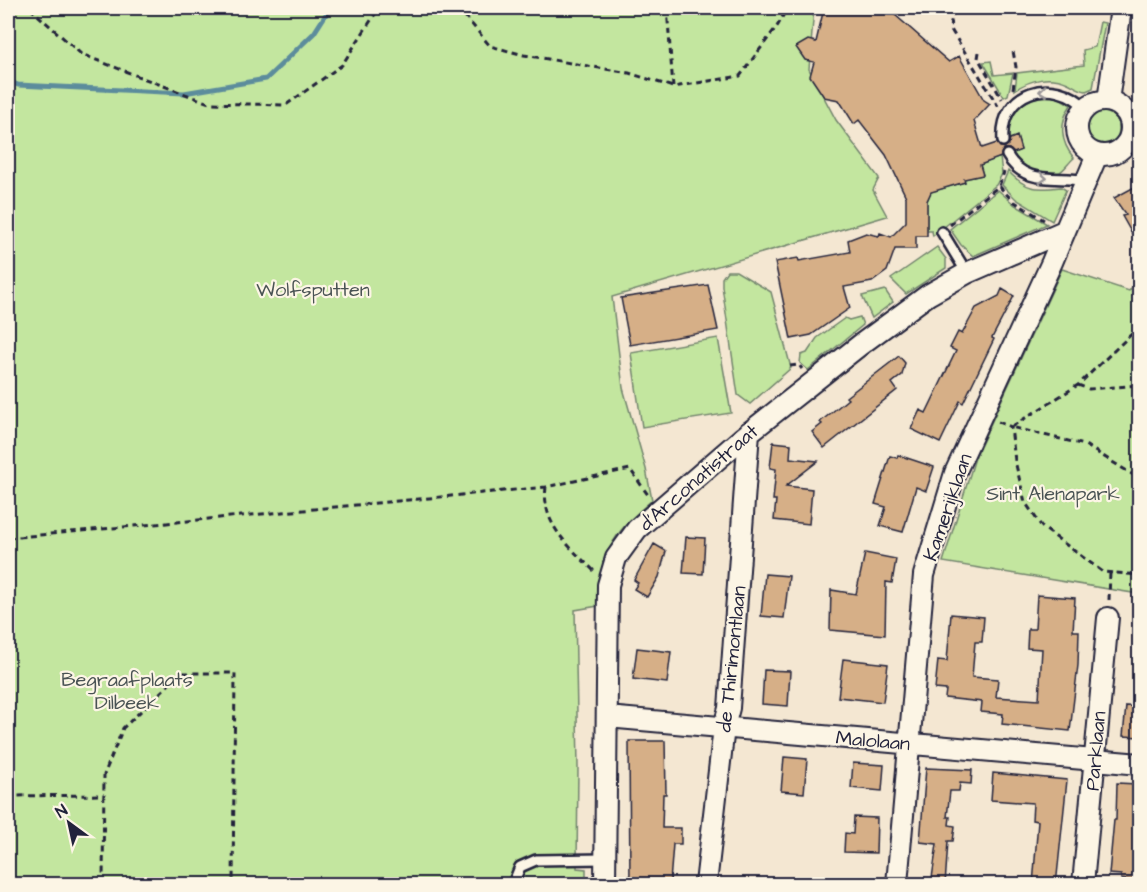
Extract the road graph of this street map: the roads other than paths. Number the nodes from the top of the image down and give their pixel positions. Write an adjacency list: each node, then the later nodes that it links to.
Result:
1 (1121, 8): 2 (street)
2 (1108, 101): 3 (street); 4 (street)
3 (1086, 108): 5 (lane, one-way to 5); 7 (street)
4 (1135, 133): 7 (street)
5 (1003, 141)
6 (1007, 155): 8 (lane, one-way to 8)
7 (1097, 155): 8 (street, Kamerijklaan)
8 (1086, 181): 9 (street, Kamerijklaan)
9 (1064, 231): 11 (street, d'Arconatistraat); 16 (street, Kamerijklaan)
10 (942, 232): 11 (lane)
11 (967, 273): 12 (street, d'Arconatistraat)
12 (749, 432): 14 (street, d'Arconatistraat); 15 (street, de Thirimontlaan)
13 (1108, 618): 17 (street, Parklaan)
14 (607, 717): 15 (street, Malolaan); 19 (street, d'Arconatistraat)
15 (724, 727): 16 (street, Malolaan); 22 (street, de Thirimontlaan)
16 (910, 744): 17 (street, Malolaan); 23 (street, Kamerijklaan)
17 (1095, 760): 18 (street, Malolaan); 24 (street, Parklaan)
18 (1140, 764)
19 (605, 859): 20 (lane); 21 (street, d'Arconatistraat)
20 (513, 885)
21 (605, 885)
22 (706, 885)
23 (897, 885)
24 (1083, 885)

